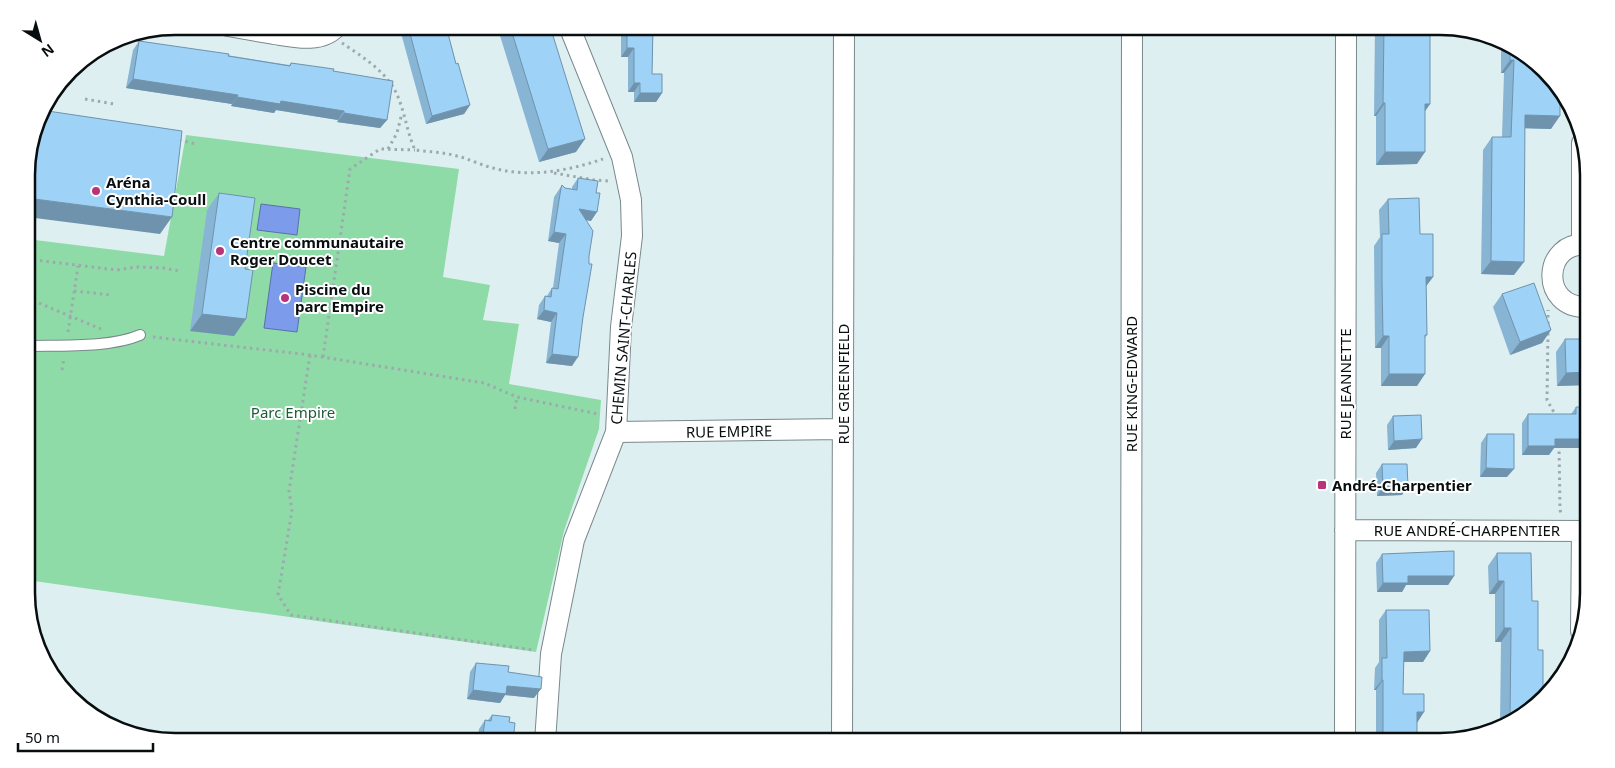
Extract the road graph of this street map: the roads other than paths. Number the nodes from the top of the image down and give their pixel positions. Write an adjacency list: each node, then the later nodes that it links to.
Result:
1 (290, 35): 2 (street)
2 (323, 35)
3 (573, 35): 12 (street, CHEMIN SAINT-CHARLES)
4 (844, 35): 11 (street, RUE GREENFIELD)
5 (1132, 35): 17 (street, RUE KING-EDWARD)
6 (1346, 35): 13 (street, RUE JEANNETTE)
7 (1580, 245): 8 (street)
8 (1580, 307)
9 (140, 335): 10 (lane)
10 (35, 346)
11 (842, 430): 12 (street, RUE EMPIRE); 16 (street, RUE GREENFIELD)
12 (616, 432): 15 (street, CHEMIN SAINT-CHARLES)
13 (1345, 530): 14 (street, RUE ANDRÉ-CHARPENTIER); 18 (street, RUE JEANNETTE)
14 (1580, 531)
15 (546, 733)
16 (842, 733)
17 (1131, 733)
18 (1345, 733)

